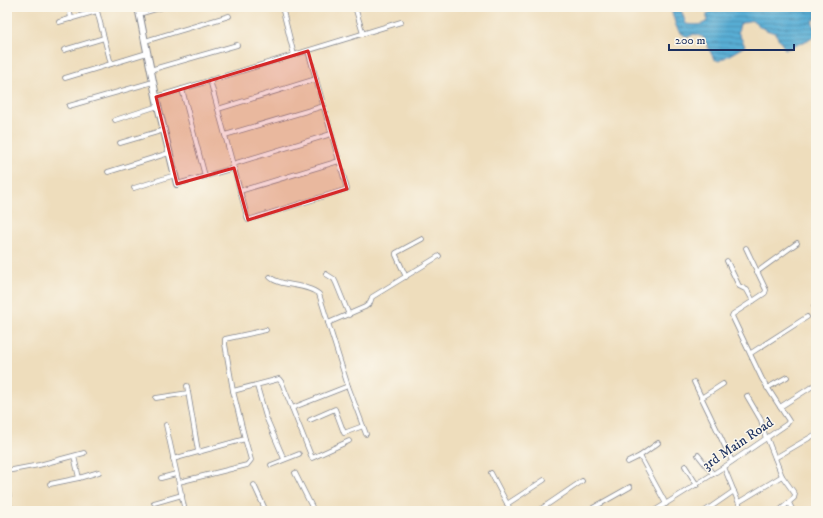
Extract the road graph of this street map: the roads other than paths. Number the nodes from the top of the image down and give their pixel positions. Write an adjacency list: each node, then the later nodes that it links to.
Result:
1 (69, 7): 11 (street)
2 (138, 7): 9 (street)
3 (163, 7): 9 (street)
4 (282, 7): 21 (street)
5 (355, 7): 14 (street)
6 (699, 7): 7 (street)
7 (710, 7)
8 (96, 9): 11 (street); 15 (street)
9 (139, 14): 16 (street)
10 (229, 16): 16 (street)
11 (71, 19): 12 (street)
12 (59, 22)
13 (401, 22): 14 (street)
14 (363, 34): 19 (street)
15 (104, 38): 18 (street); 22 (street)
16 (145, 41): 20 (street)
17 (237, 45): 23 (street)
18 (64, 50)
19 (308, 50): 21 (street); 25 (street)
20 (147, 53): 22 (street); 23 (street)
21 (294, 55): 26 (street)
22 (110, 64): 24 (street)
23 (150, 70): 27 (street)
24 (65, 78)
25 (316, 78): 32 (street); 33 (street)
26 (210, 80): 28 (street); 33 (street)
27 (153, 82): 29 (street); 30 (street)
28 (182, 89): 29 (street); 44 (street)
29 (156, 97): 31 (street)
30 (69, 106)
31 (158, 106): 34 (street); 35 (street)
32 (324, 106): 36 (street); 37 (street)
33 (218, 109): 37 (street)
34 (115, 120)
35 (164, 130): 38 (street); 39 (street)
36 (332, 134): 40 (street); 41 (street)
37 (225, 136): 41 (street)
38 (120, 143)
39 (170, 153): 42 (street); 43 (street)
40 (339, 161): 47 (street); 47 (street)
41 (233, 166): 44 (street); 47 (street)
42 (108, 172)
43 (175, 175): 45 (street); 46 (street)
44 (205, 176): 45 (street)
45 (177, 184)
46 (134, 188)
47 (240, 191)
48 (422, 239): 56 (street)
49 (796, 243): 53 (street)
50 (746, 248): 53 (street)
51 (439, 256): 56 (street)
52 (727, 261): 57 (street)
53 (757, 272): 57 (street)
54 (326, 274): 58 (street)
55 (270, 277): 60 (street)
56 (406, 277): 58 (street)
57 (753, 301): 62 (street, 3rd Main Road)
58 (348, 315): 60 (street)
59 (808, 317): 62 (street)
60 (328, 323): 69 (street)
61 (266, 330): 71 (street)
62 (751, 354): 70 (street, 3rd Main Road)
63 (787, 377): 70 (street)
64 (694, 382): 75 (street)
65 (723, 384): 75 (street)
66 (816, 384): 76 (street)
67 (187, 386): 72 (street)
68 (257, 386): 71 (street); 77 (street); 95 (street)
69 (348, 386): 77 (street); 80 (street)
70 (767, 388): 76 (street, 3rd Main Road)
71 (233, 391): 83 (street)
72 (188, 393): 74 (street); 87 (street)
73 (747, 396): 84 (street)
74 (156, 398)
75 (701, 398): 96 (street)
76 (780, 407): 84 (street, 3rd Main Road)
77 (292, 408): 85 (street)
78 (310, 420): 80 (street)
79 (166, 425): 93 (street)
80 (363, 426): 81 (street)
81 (366, 434)
82 (816, 434): 94 (street)
83 (245, 439): 87 (street); 113 (street)
84 (767, 439): 94 (street); 96 (street, 3rd Main Road)
85 (349, 441)
86 (658, 443): 92 (street)
87 (198, 451): 93 (street)
88 (84, 453): 91 (street)
89 (299, 454): 95 (street)
90 (698, 455): 106 (street)
91 (74, 456): 101 (street); 108 (street)
92 (640, 456): 97 (street); 124 (street)
93 (173, 458): 105 (street)
94 (775, 458): 107 (street)
95 (284, 459): 98 (street)
96 (732, 461): 100 (street, 3rd Main Road)
97 (628, 462)
98 (271, 465)
99 (685, 466): 116 (street)
100 (724, 467): 106 (street, 3rd Main Road); 118 (street)
101 (7, 471)
102 (99, 472): 108 (street)
103 (295, 473): 128 (street)
104 (491, 473): 123 (street)
105 (176, 474): 109 (street); 113 (street)
106 (712, 474): 116 (street, 3rd Main Road)
107 (782, 476): 120 (street); 122 (street)
108 (79, 478): 114 (street)
109 (161, 478)
110 (7, 479): 125 (street)
111 (544, 480): 123 (street)
112 (582, 481): 130 (street)
113 (178, 482): 119 (street)
114 (50, 484)
115 (254, 485): 127 (street)
116 (697, 485): 124 (street, 3rd Main Road)
117 (630, 487): 131 (street)
118 (734, 491): 120 (street); 133 (street)
119 (182, 495): 121 (street); 126 (street)
120 (739, 502): 134 (street)
121 (154, 503)
122 (789, 503): 135 (street); 136 (street)
123 (507, 504): 129 (street)
124 (666, 504): 132 (street, 3rd Main Road)
125 (10, 511)
126 (185, 511)
127 (266, 511)
128 (314, 511)
129 (511, 511)
130 (538, 511)
131 (592, 511)
132 (654, 511)
133 (705, 511)
134 (742, 511)
135 (779, 511)
136 (793, 511)

